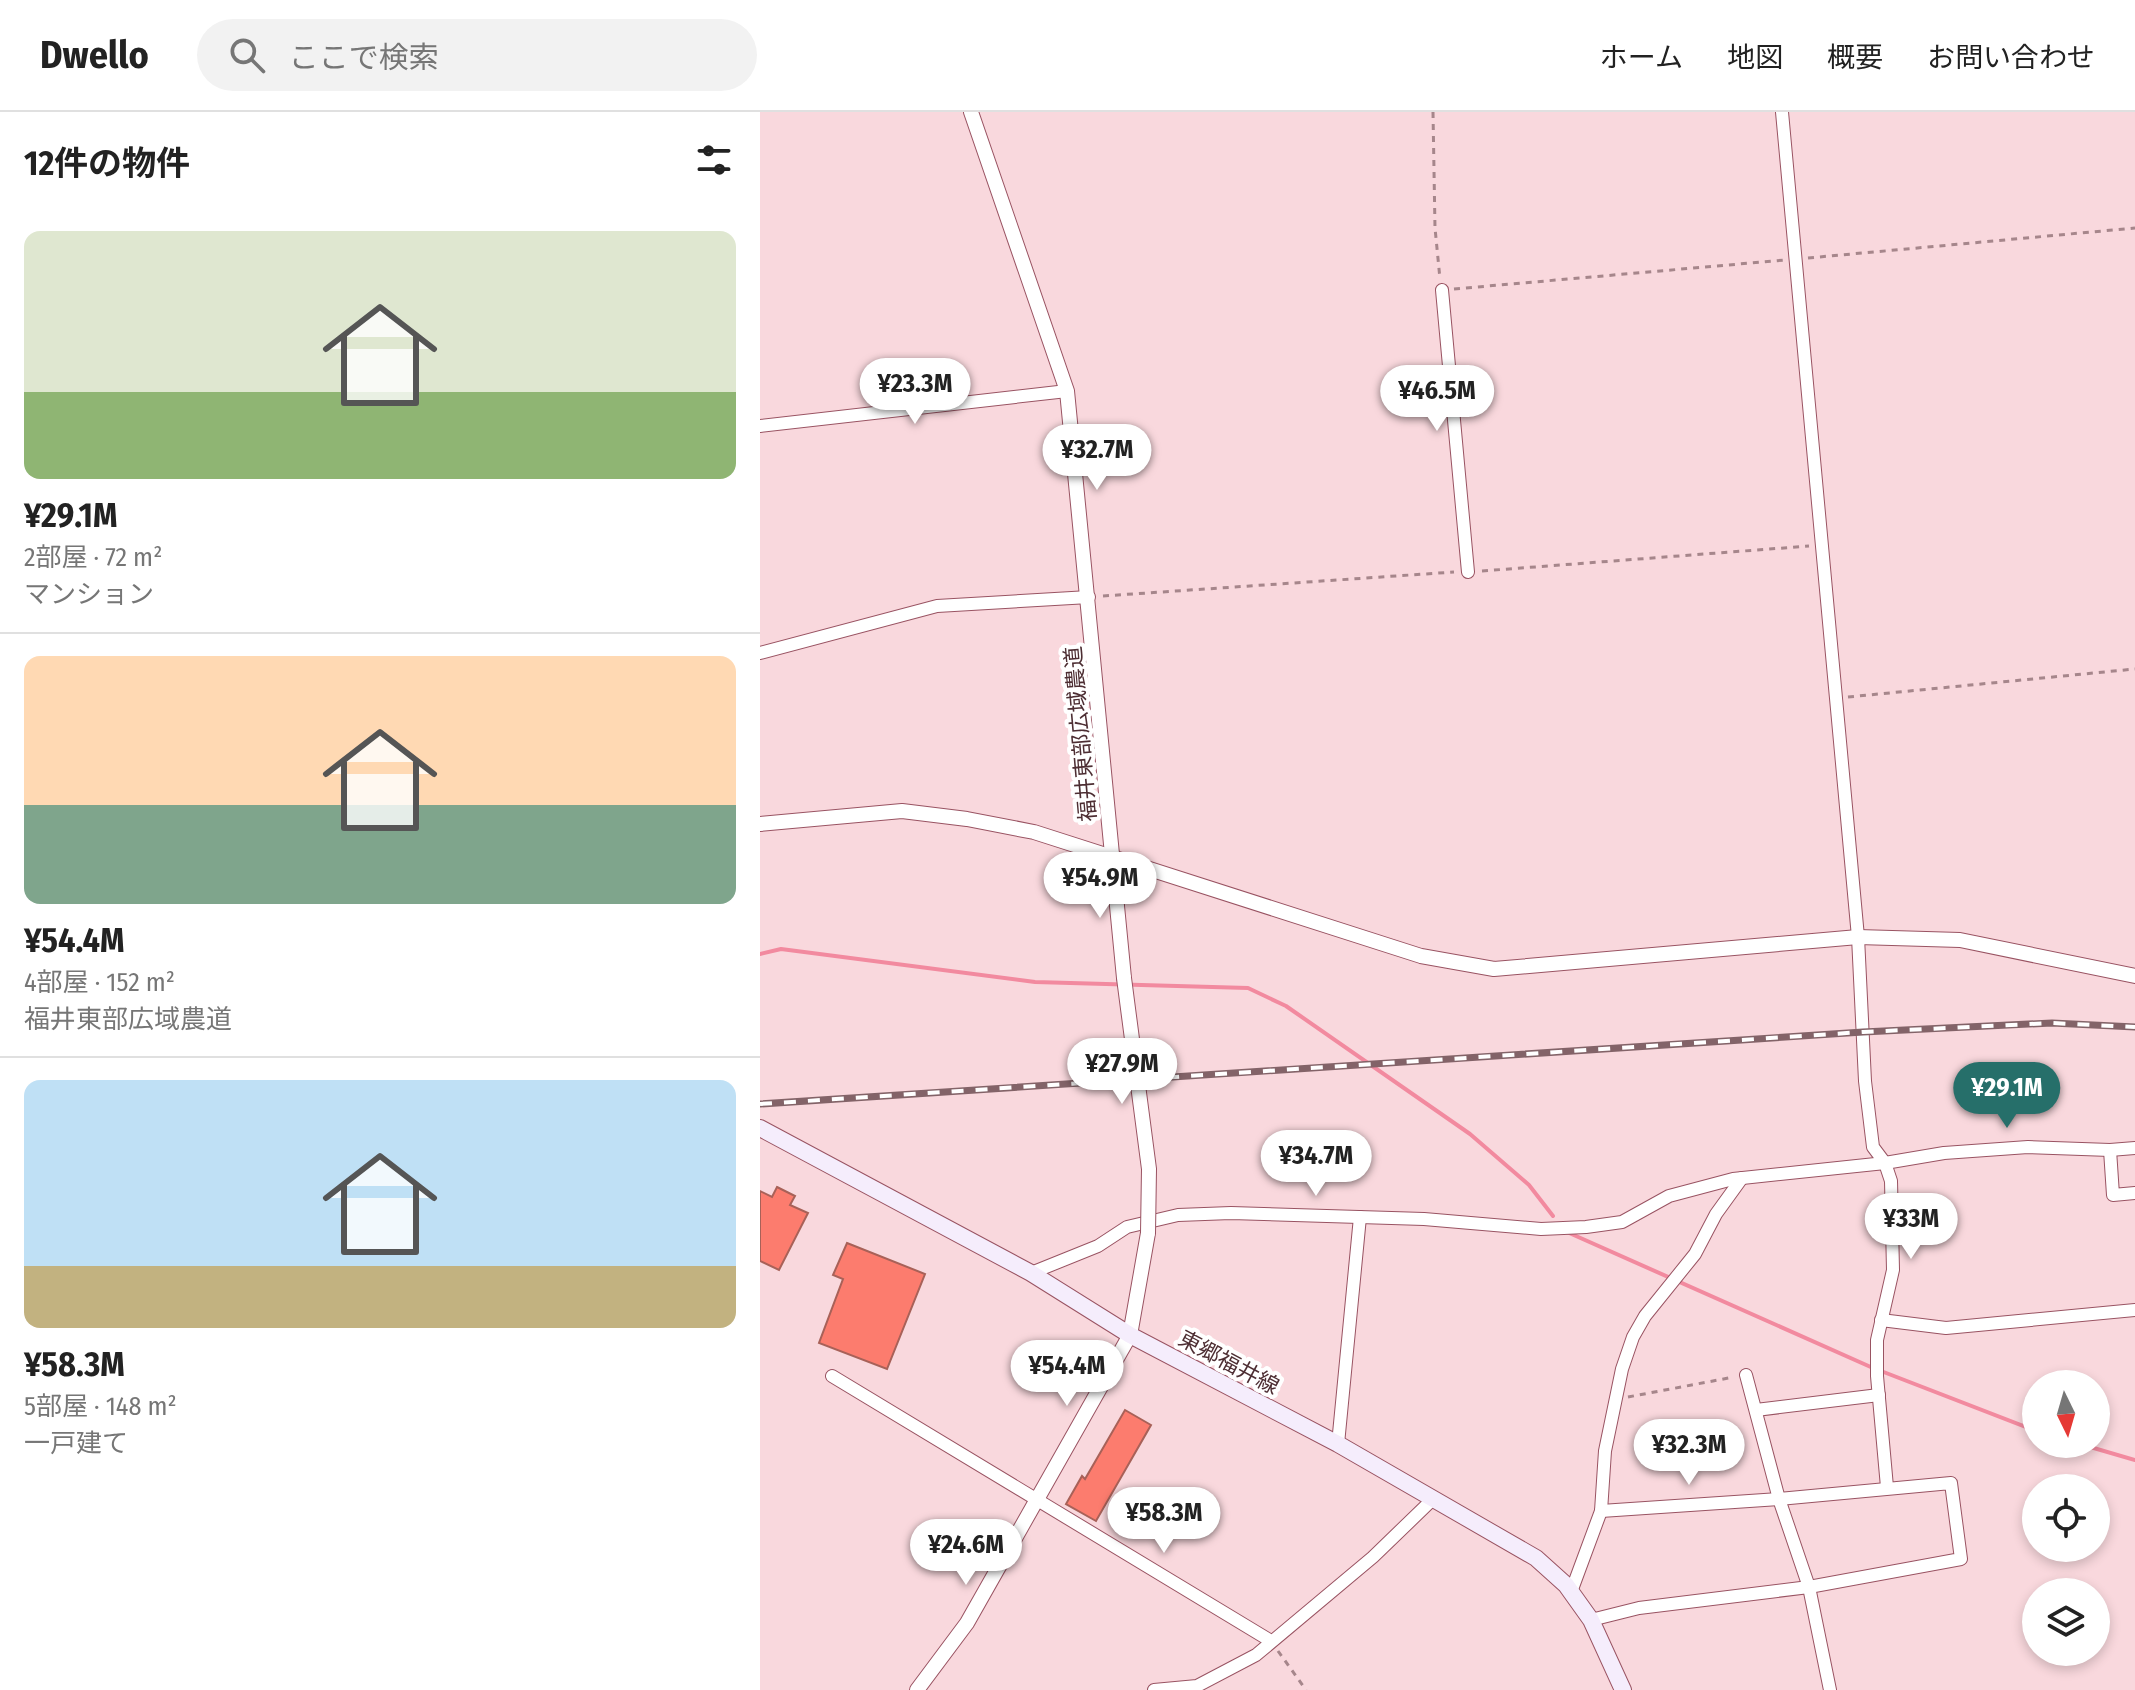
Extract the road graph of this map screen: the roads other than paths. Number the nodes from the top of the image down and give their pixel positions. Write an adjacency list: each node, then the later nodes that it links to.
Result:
1 (971, 112): 4 (street, 福井東部広域農道)
2 (1782, 112): 11 (street)
3 (1442, 290): 6 (street)
4 (1067, 391): 5 (street); 7 (street, 福井東部広域農道)
5 (760, 426)
6 (1468, 572)
7 (1089, 597): 8 (street); 10 (street, 福井東部広域農道)
8 (760, 653)
9 (760, 824): 10 (street)
10 (1113, 859): 11 (street); 23 (street, 福井東部広域農道, bridge)
11 (1858, 937): 12 (street); 16 (street)
12 (2135, 976)
13 (760, 1128): 20 (main road, 東郷福井線)
14 (2135, 1148): 15 (street)
15 (2110, 1150): 16 (street); 18 (street)
16 (1885, 1163): 17 (street); 22 (street)
17 (1742, 1178): 19 (street); 33 (street)
18 (2135, 1193)
19 (1360, 1217): 20 (street); 28 (street)
20 (1031, 1273): 23 (main road, 東郷福井線)
21 (2135, 1310): 22 (street)
22 (1881, 1320): 26 (street)
23 (1130, 1335): 28 (main road, 東郷福井線); 32 (street, 福井東部広域農道)
24 (1746, 1375): 27 (street)
25 (832, 1376): 32 (street)
26 (1879, 1395): 27 (street); 29 (street)
27 (1756, 1410): 31 (street)
28 (1338, 1444): 30 (main road, 東郷福井線)
29 (1887, 1487): 31 (street); 34 (street)
30 (1434, 1498): 35 (main road, 東郷福井線); 37 (street)
31 (1779, 1499): 33 (street); 34 (street)
32 (1038, 1500): 37 (street); 38 (street, 福井東部広域農道)
33 (1601, 1511): 35 (street)
34 (1809, 1587): 36 (street); 41 (street)
35 (1571, 1592): 36 (main road, 東郷福井線)
36 (1591, 1620): 40 (main road, 東郷福井線)
37 (1271, 1641): 39 (street)
38 (917, 1690)
39 (1154, 1690)
40 (1623, 1690)
41 (1830, 1690)

